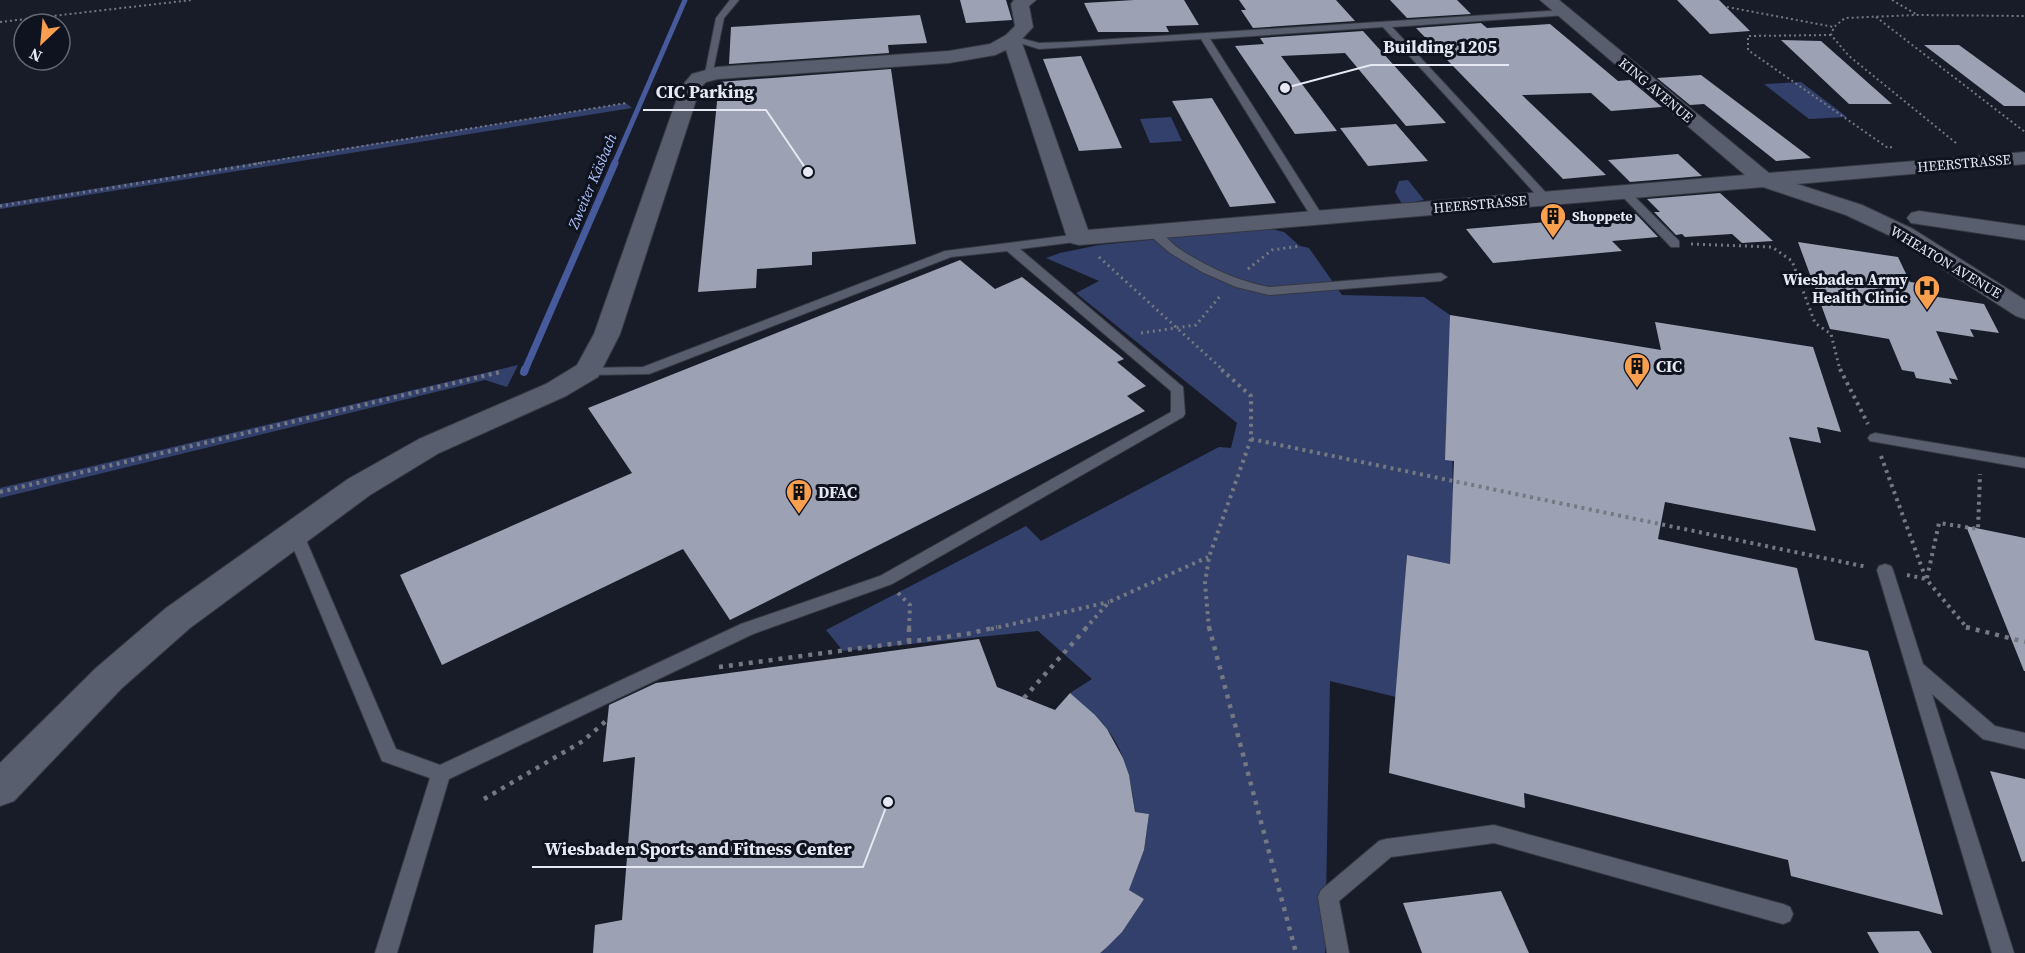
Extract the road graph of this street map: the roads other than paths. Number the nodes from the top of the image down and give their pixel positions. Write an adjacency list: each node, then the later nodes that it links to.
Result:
1 (735, 0): 8 (lane)
2 (1027, 0): 7 (street)
3 (1549, 0): 4 (street, KING AVENUE)
4 (1564, 13): 5 (lane); 10 (street, KING AVENUE)
5 (1385, 24): 6 (lane); 12 (lane)
6 (1204, 36): 7 (lane); 13 (lane)
7 (1012, 39): 8 (street); 17 (street)
8 (707, 76): 22 (street)
9 (2025, 158): 10 (street, HEERSTRASSE)
10 (1764, 180): 11 (street, HEERSTRASSE); 21 (street, WHEATON AVENUE)
11 (1623, 192): 12 (street, HEERSTRASSE); 18 (lane)
12 (1545, 198): 13 (street, HEERSTRASSE)
13 (1318, 218): 15 (street, HEERSTRASSE)
14 (1919, 218): 16 (street)
15 (1152, 232): 17 (street, HEERSTRASSE); 20 (lane)
16 (2025, 233)
17 (1079, 238): 19 (lane)
18 (1675, 244)
19 (1010, 247): 22 (lane); 29 (lane)
20 (1441, 278)
21 (2025, 310)
22 (588, 371): 25 (street)
23 (1875, 438): 24 (lane)
24 (2025, 464)
25 (295, 533): 29 (lane); 30 (street)
26 (1885, 570): 27 (lane)
27 (1915, 668): 28 (lane); 34 (lane)
28 (2025, 741)
29 (441, 774): 32 (lane)
30 (0, 789)
31 (1783, 914): 33 (lane)
32 (386, 953)
33 (1338, 953)
34 (2003, 953)

